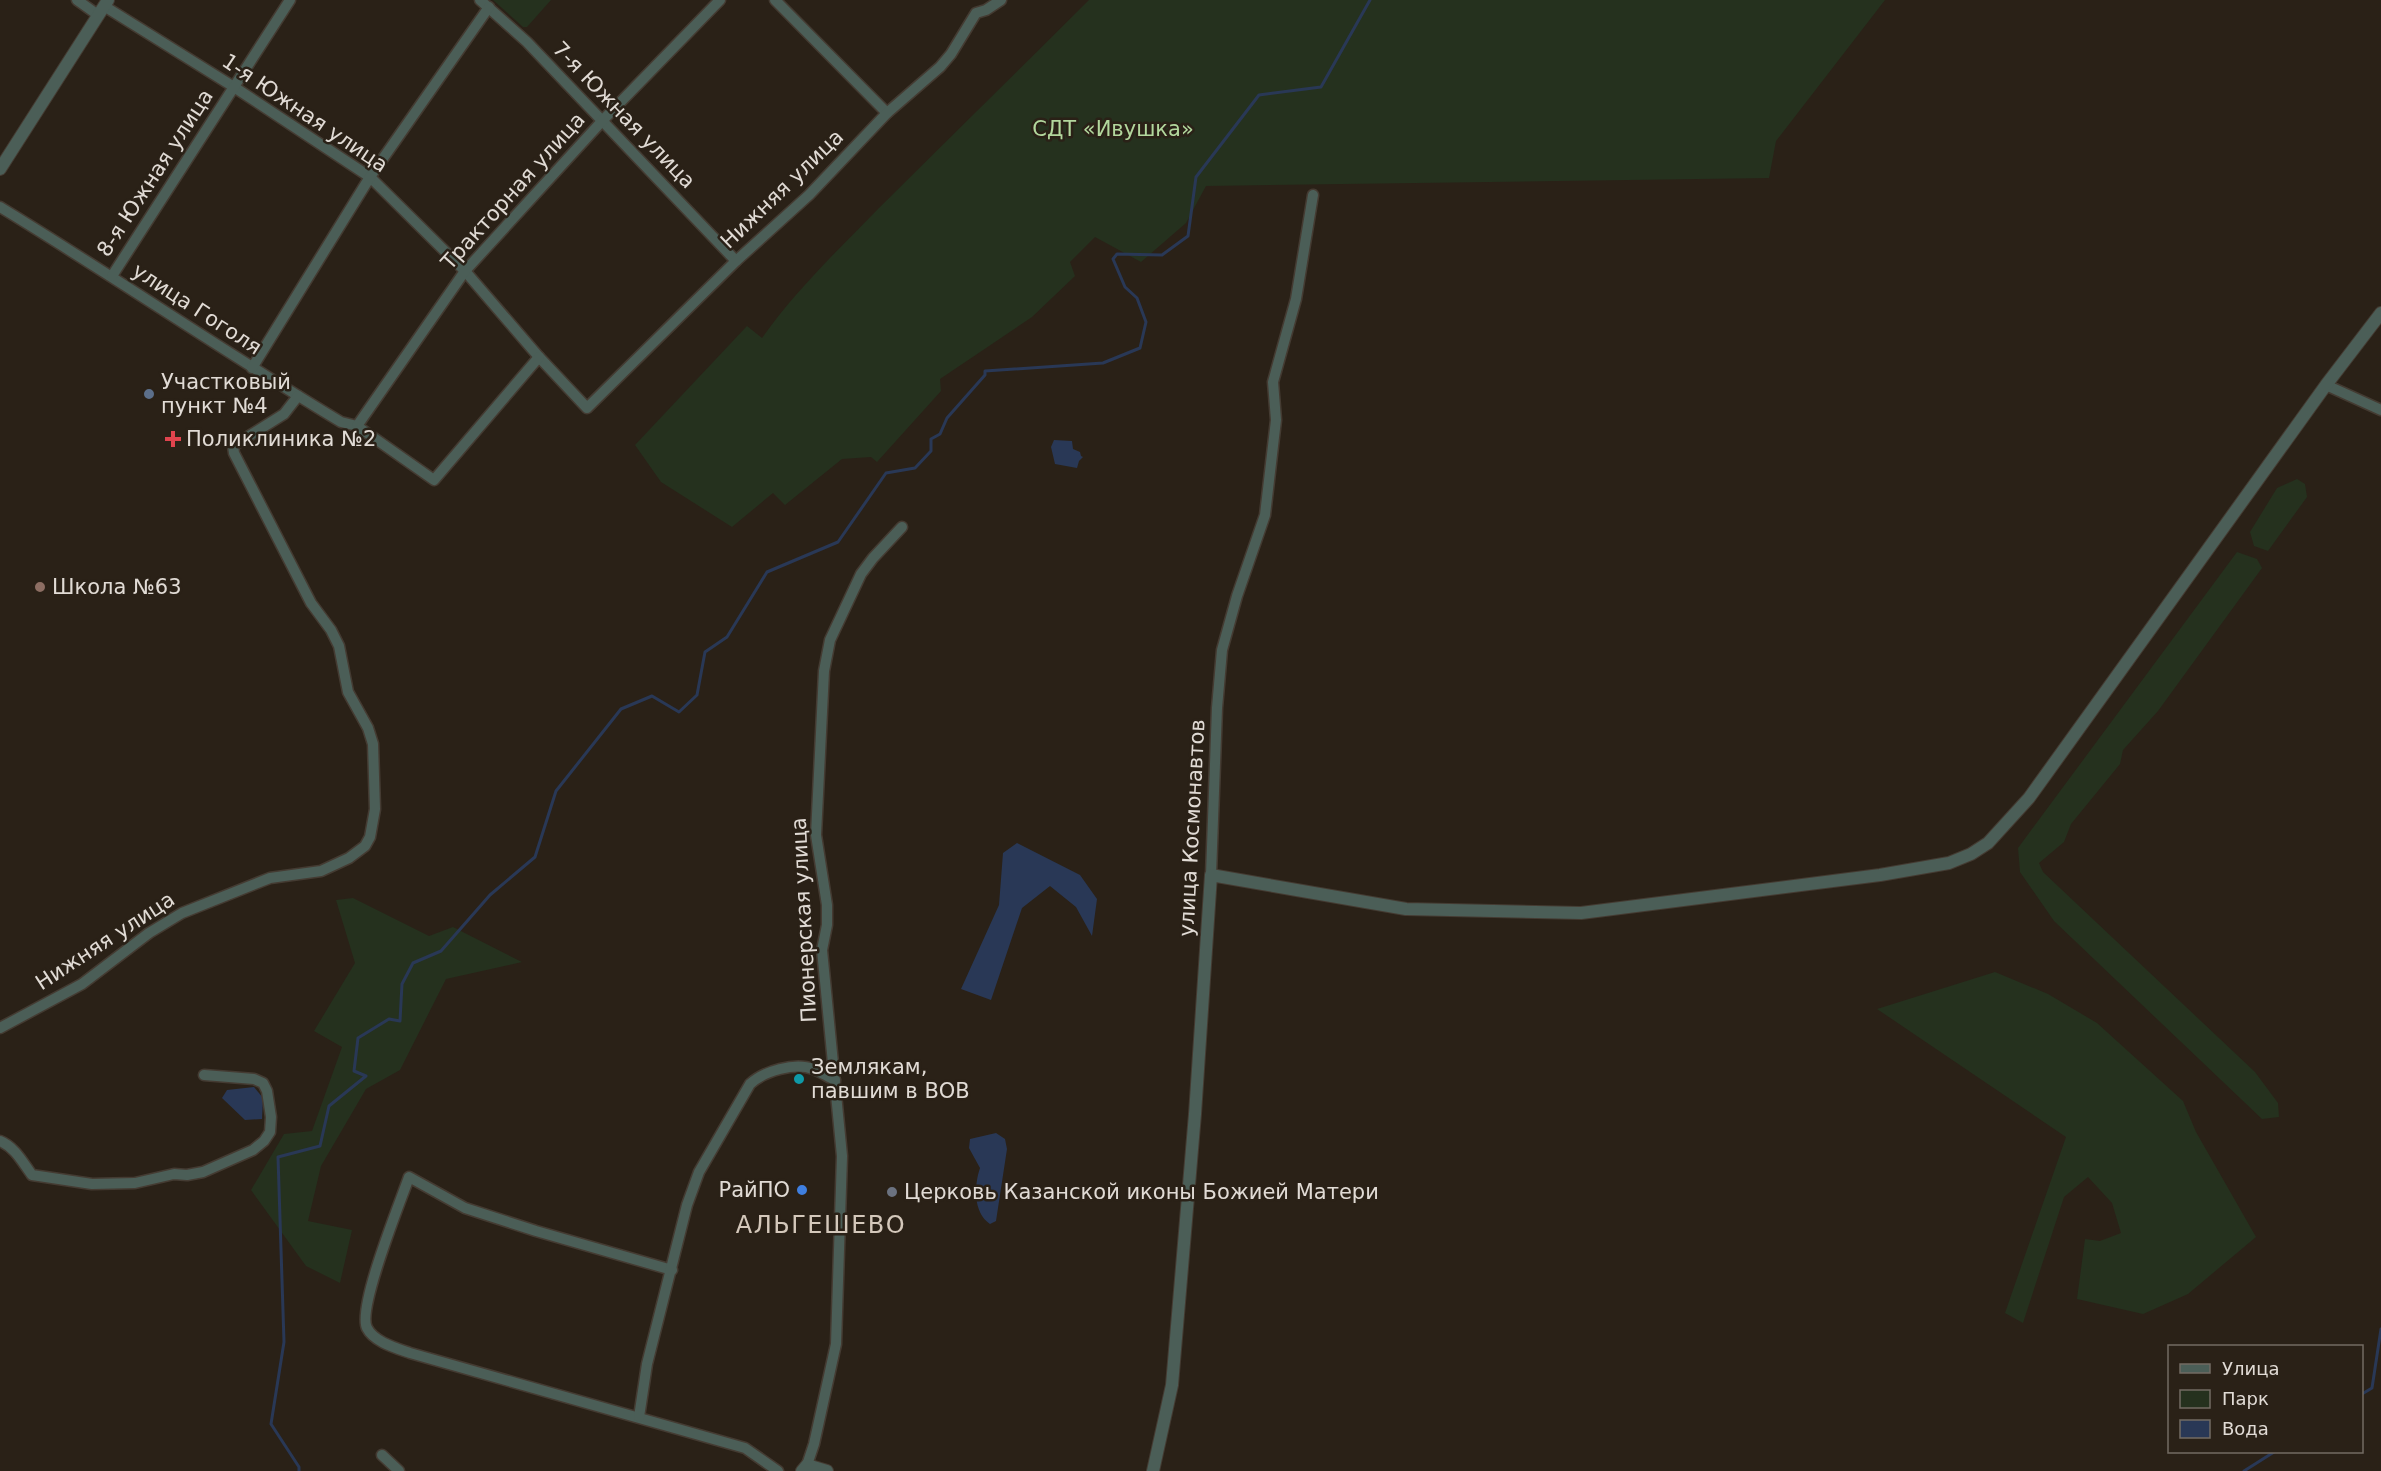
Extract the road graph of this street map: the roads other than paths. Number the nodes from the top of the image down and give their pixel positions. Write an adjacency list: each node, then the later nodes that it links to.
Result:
1 (77, 0): 7 (street, 1-я Южная улица)
2 (290, 0): 8 (street, 8-я Южная улица)
3 (720, 0): 10 (street, Тракторная улица)
4 (775, 0): 9 (street)
5 (1001, 0): 9 (street, Нижняя улица)
6 (484, 4): 10 (street, 7-я Южная улица); 12 (street)
7 (103, 7): 8 (street, 1-я Южная улица); 11 (street)
8 (234, 87): 12 (street, 1-я Южная улица); 17 (street, 8-я Южная улица)
9 (886, 113): 15 (street, Нижняя улица)
10 (603, 120): 15 (street, 7-я Южная улица); 16 (street, Тракторная улица)
11 (0, 169)
12 (370, 177): 16 (street, 1-я Южная улица); 20 (street)
13 (1313, 195): 27 (street, улица Космонавтов)
14 (0, 207): 17 (street, улица Гоголя)
15 (736, 261): 23 (street, Нижняя улица)
16 (465, 271): 19 (street, 1-я Южная улица); 25 (street, Тракторная улица)
17 (112, 276): 20 (street, улица Гоголя)
18 (2381, 313): 21 (street)
19 (539, 357): 23 (street, 1-я Южная улица); 25 (street, улица Гоголя)
20 (252, 368): 22 (street, улица Гоголя)
21 (2326, 385): 24 (street); 27 (street)
22 (298, 396): 25 (street, улица Гоголя); 28 (street, Нижняя улица)
23 (587, 408)
24 (2381, 410)
25 (357, 426)
26 (902, 526): 30 (street, Пионерская улица)
27 (1211, 875): 39 (street, улица Космонавтов)
28 (0, 1028)
29 (204, 1075): 31 (street)
30 (835, 1080): 32 (street); 35 (street, Пионерская улица)
31 (0, 1141)
32 (672, 1270): 33 (street); 33 (street)
33 (639, 1417): 37 (street)
34 (382, 1455): 36 (street)
35 (804, 1468): 38 (street)
36 (399, 1471)
37 (778, 1471)
38 (826, 1471)
39 (1153, 1471)

